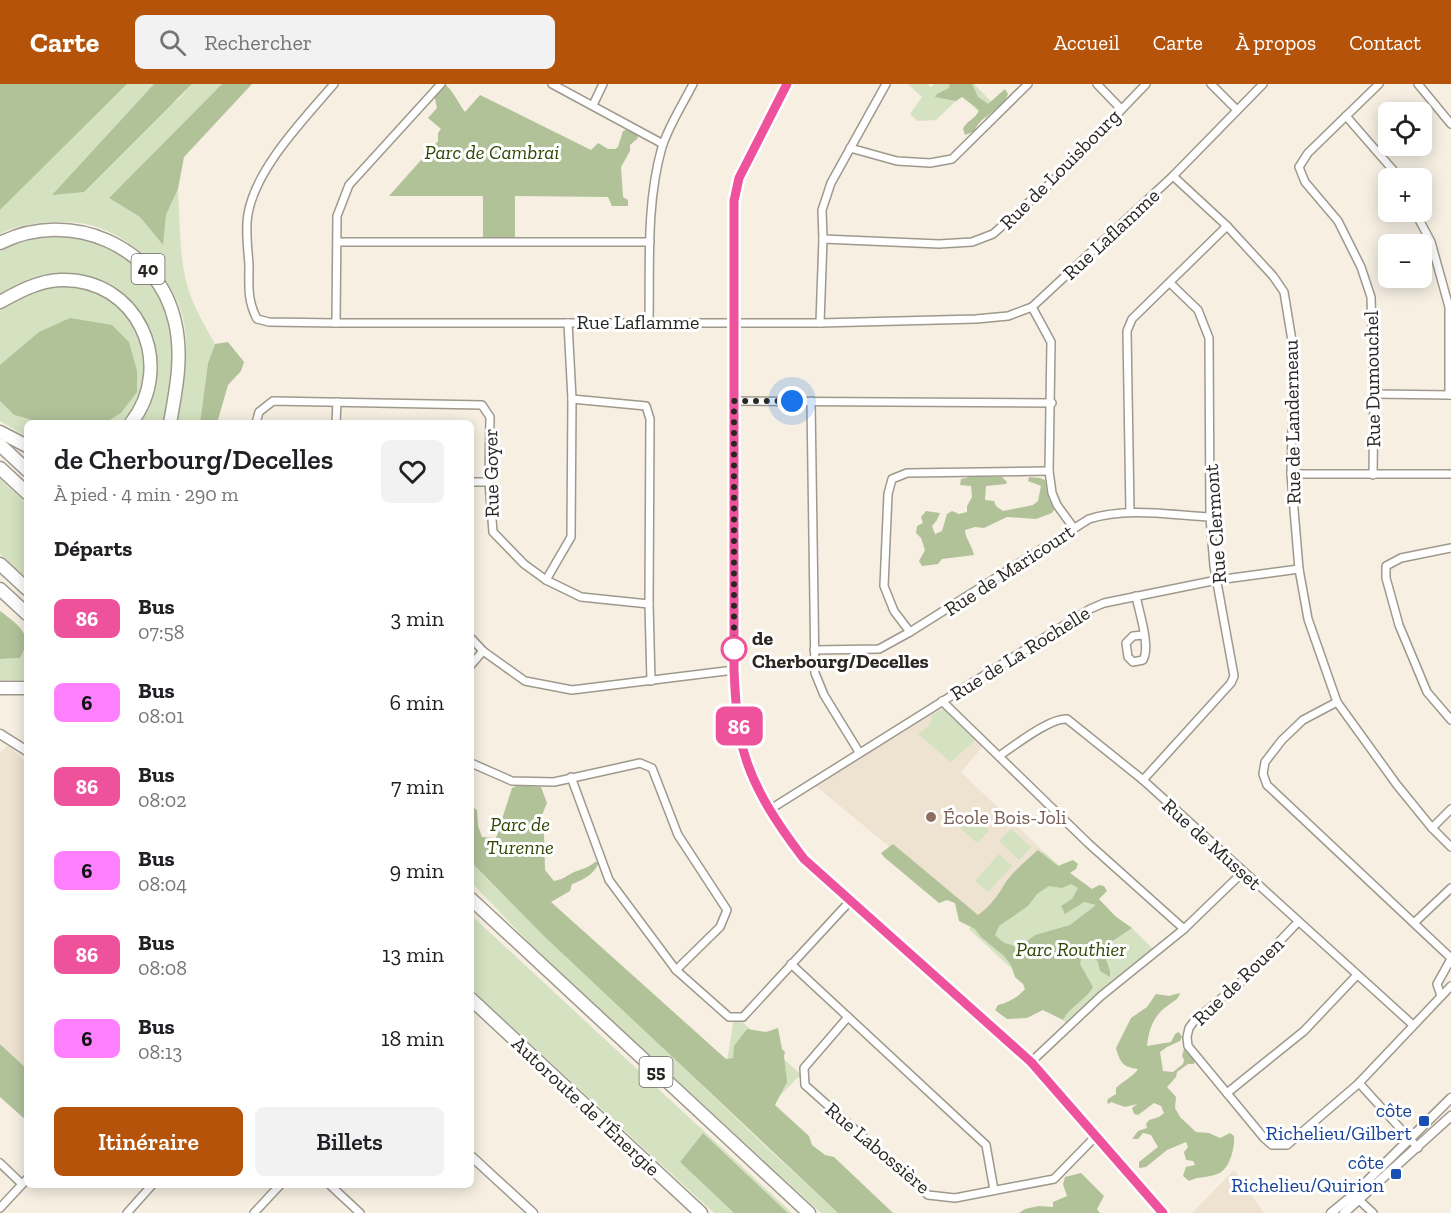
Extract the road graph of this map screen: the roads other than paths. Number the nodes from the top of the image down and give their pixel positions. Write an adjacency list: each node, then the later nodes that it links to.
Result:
1 (334, 84): 36 (street, Rue Laflamme)
2 (441, 84): 28 (street)
3 (552, 84): 15 (street)
4 (603, 84): 15 (street)
5 (693, 84): 21 (street)
6 (788, 84): 35 (street)
7 (886, 84): 22 (street)
8 (1028, 84): 22 (street)
9 (1096, 84): 16 (street)
10 (1146, 84): 16 (street, Rue de Louisbourg)
11 (1210, 84): 17 (street)
12 (1263, 84): 17 (street, Rue Laflamme)
13 (1379, 84): 19 (street, Rue Dumouchel)
14 (1418, 84): 18 (street)
15 (593, 105): 21 (street)
16 (1121, 109): 27 (street, Rue de Louisbourg)
17 (1237, 110): 24 (street, Rue Laflamme)
18 (1448, 112): 20 (street)
19 (1346, 116): 23 (street); 39 (street, Rue Dumouchel)
20 (1451, 123)
21 (663, 144): 29 (street)
22 (850, 148): 27 (street)
23 (1391, 168)
24 (1173, 176): 26 (street, Rue de Landerneau); 33 (street, Rue Laflamme)
25 (1420, 222): 40 (street)
26 (1227, 226): 31 (street); 56 (street, Rue de Landerneau)
27 (823, 239): 38 (street)
28 (338, 242): 29 (street); 36 (street)
29 (650, 242): 34 (street)
30 (0, 243): 47 (highway, 40)
31 (1170, 283): 62 (street); 63 (street, Rue Clermont)
32 (0, 302): 46 (highway)
33 (1032, 307): 38 (street, Rue Laflamme); 45 (street)
34 (649, 322): 35 (street, Rue Laflamme); 37 (street, Rue Laflamme)
35 (733, 322): 38 (street, Rue Laflamme); 42 (street)
36 (336, 323): 37 (street, Rue Laflamme)
37 (568, 323): 41 (street)
38 (820, 323)
39 (1374, 394): 40 (street); 58 (street, Rue Dumouchel)
40 (1450, 395)
41 (572, 399): 68 (street); 73 (street)
42 (734, 401): 43 (street); 81 (street)
43 (811, 401): 45 (street); 78 (street)
44 (337, 402): 48 (street, Rue Goyer); 49 (street); 60 (street, Rue Goyer)
45 (1052, 403): 55 (street)
46 (133, 420)
47 (170, 420)
48 (257, 420)
49 (336, 420)
50 (0, 432): 51 (highway)
51 (24, 444)
52 (0, 445): 53 (highway)
53 (24, 467)
54 (0, 468): 61 (highway)
55 (1049, 471): 64 (street); 75 (street)
56 (1290, 474): 58 (street); 67 (street, Rue de Landerneau)
57 (1451, 474): 58 (street)
58 (1373, 475)
59 (474, 482): 60 (street)
60 (489, 482): 68 (street, Rue Goyer)
61 (24, 490)
62 (1130, 512): 63 (street, Rue de Maricourt); 64 (street, Rue de Maricourt)
63 (1210, 517): 69 (street, Rue Clermont)
64 (1073, 528): 75 (street, Rue de Maricourt)
65 (1451, 548): 87 (street)
66 (0, 564): 70 (highway)
67 (1299, 569): 69 (street, Rue de La Rochelle); 86 (street, Rue de Landerneau)
68 (546, 580): 73 (street, Rue Goyer)
69 (1218, 580): 72 (street, Rue de La Rochelle); 94 (street, Rue Clermont)
70 (24, 585)
71 (0, 589): 74 (highway)
72 (1136, 596): 76 (street); 85 (street, Rue de La Rochelle)
73 (649, 604): 82 (street)
74 (24, 611)
75 (910, 632): 78 (street, Rue de Maricourt)
76 (1143, 635)
77 (474, 641): 79 (street)
78 (814, 650): 90 (street)
79 (483, 651): 80 (street); 82 (street)
80 (474, 662)
81 (734, 670): 82 (street); 96 (street)
82 (651, 681)
83 (0, 688): 84 (highway)
84 (24, 688)
85 (942, 701): 90 (street, Rue de La Rochelle); 91 (street)
86 (1337, 702): 97 (street, Rue de Landerneau); 104 (street)
87 (1451, 720)
88 (0, 734): 89 (street)
89 (24, 749)
90 (859, 753): 96 (street, Rue de La Rochelle)
91 (999, 756): 94 (street, Rue de Musset); 105 (street)
92 (474, 763): 93 (street)
93 (570, 777): 108 (street); 108 (street)
94 (1143, 780): 99 (street, Rue de Musset)
95 (1451, 809): 97 (street)
96 (769, 810): 101 (street)
97 (1432, 828): 98 (street, Rue de Landerneau)
98 (1451, 847)
99 (1243, 872): 103 (street, Rue de Musset); 105 (street)
100 (1451, 888): 104 (street)
101 (851, 900): 107 (street); 115 (street)
102 (474, 901): 138 (highway, 55)
103 (1298, 922): 109 (street, Rue de Musset); 117 (street, Rue de Rouen)
104 (1415, 922): 106 (street)
105 (1184, 929): 115 (street)
106 (1451, 959): 111 (street)
107 (791, 964): 108 (street); 113 (street)
108 (676, 970)
109 (1357, 975): 114 (street, Rue de Musset); 117 (street)
110 (1451, 986): 111 (street, Rue de Rouen)
111 (1441, 996): 114 (street, Rue de Rouen)
112 (474, 1002): 137 (highway, Autoroute de l'Énergie)
113 (848, 1017): 130 (street); 130 (street, Rue Labossière)
114 (1413, 1025): 116 (street, Rue de Rouen)
115 (1031, 1062): 120 (street)
116 (1359, 1083): 117 (street, Rue de Rouen); 121 (street)
117 (1227, 1093)
118 (1451, 1098): 121 (street)
119 (1451, 1116): 122 (street)
120 (1095, 1137): 130 (street, Rue Labossière); 139 (street)
121 (1409, 1139): 122 (street); 131 (street)
122 (1418, 1148): 131 (street)
123 (474, 1159): 136 (street)
124 (0, 1163): 125 (street)
125 (24, 1180)
126 (24, 1182): 132 (street)
127 (149, 1188): 133 (street)
128 (277, 1188): 134 (street)
129 (333, 1188): 135 (street)
130 (994, 1190)
131 (1356, 1197): 140 (street); 141 (street); 142 (street)
132 (0, 1208)
133 (127, 1213)
134 (254, 1213)
135 (360, 1213)
136 (533, 1213)
137 (701, 1213)
138 (809, 1213)
139 (1163, 1213)
140 (1331, 1213)
141 (1344, 1213)
142 (1373, 1213)

